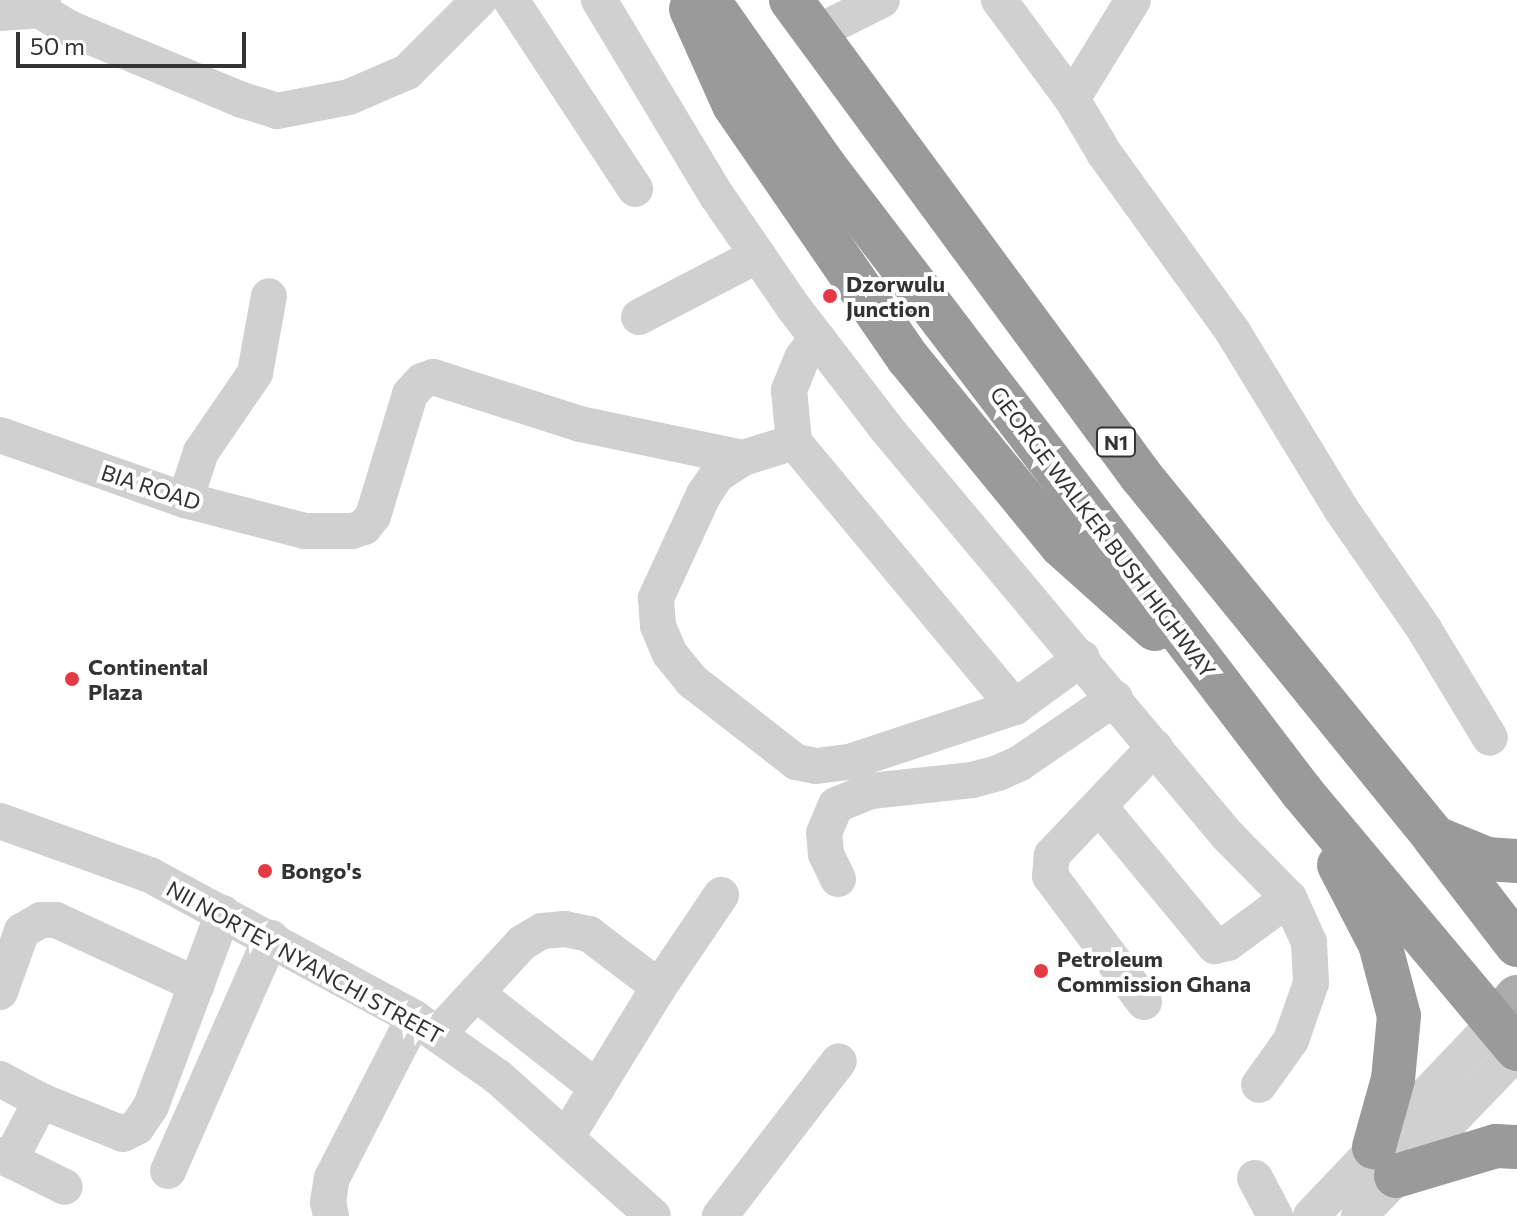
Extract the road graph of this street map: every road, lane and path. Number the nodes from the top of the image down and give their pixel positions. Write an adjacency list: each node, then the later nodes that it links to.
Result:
1 (479, 0): 9 (street)
2 (511, 0): 13 (street)
3 (599, 0): 14 (street)
4 (687, 0): 23 (highway)
5 (708, 0): 23 (highway, GEORGE WALKER BUSH HIGHWAY)
6 (882, 0): 11 (street)
7 (999, 0): 12 (street)
8 (1133, 0): 12 (street)
9 (41, 5): 10 (street)
10 (0, 13)
11 (803, 17): 31 (highway, N1)
12 (1072, 99): 26 (street)
13 (635, 189)
14 (758, 255): 16 (street); 17 (street)
15 (269, 296): 21 (street)
16 (639, 317)
17 (817, 338): 19 (street); 22 (street)
18 (0, 435): 21 (street, BIA ROAD)
19 (794, 442): 20 (street); 25 (street)
20 (743, 458): 21 (street, BIA ROAD); 25 (street)
21 (185, 500)
22 (1082, 658): 24 (street); 25 (street)
23 (1217, 682): 28 (highway, GEORGE WALKER BUSH HIGHWAY)
24 (1115, 698): 27 (street); 33 (street)
25 (1015, 707)
26 (1490, 738)
27 (1155, 747): 29 (street); 35 (street)
28 (1302, 792): 45 (highway, GEORGE WALKER BUSH HIGHWAY); 54 (highway)
29 (1099, 806): 35 (street); 43 (street)
30 (0, 821): 36 (street, NII NORTEY NYANCHI STREET)
31 (1434, 837): 32 (highway); 38 (highway, N1)
32 (1517, 861)
33 (838, 879)
34 (721, 895): 40 (street)
35 (1289, 898): 48 (street)
36 (223, 913): 37 (street, NII NORTEY NYANCHI STREET); 39 (street)
37 (271, 938): 44 (street, NII NORTEY NYANCHI STREET); 55 (street)
38 (1517, 945)
39 (197, 985): 41 (street); 50 (street)
40 (659, 987): 42 (street); 49 (street)
41 (0, 992)
42 (476, 993): 44 (street); 49 (street)
43 (1144, 1002)
44 (426, 1026): 51 (street, NII NORTEY NYANCHI STREET); 58 (street)
45 (1512, 1030): 54 (street)
46 (839, 1061): 60 (street)
47 (0, 1079): 50 (street)
48 (1259, 1085)
49 (597, 1088): 51 (street)
50 (41, 1101): 53 (street)
51 (566, 1138): 59 (street, NII NORTEY NYANCHI STREET)
52 (1510, 1153): 54 (highway)
53 (5, 1158): 57 (street)
54 (1385, 1162): 62 (street); 63 (street)
55 (168, 1171)
56 (1255, 1178): 61 (street)
57 (65, 1187)
58 (331, 1216)
59 (653, 1216)
60 (720, 1216)
61 (1275, 1216)
62 (1311, 1216)
63 (1359, 1216)

